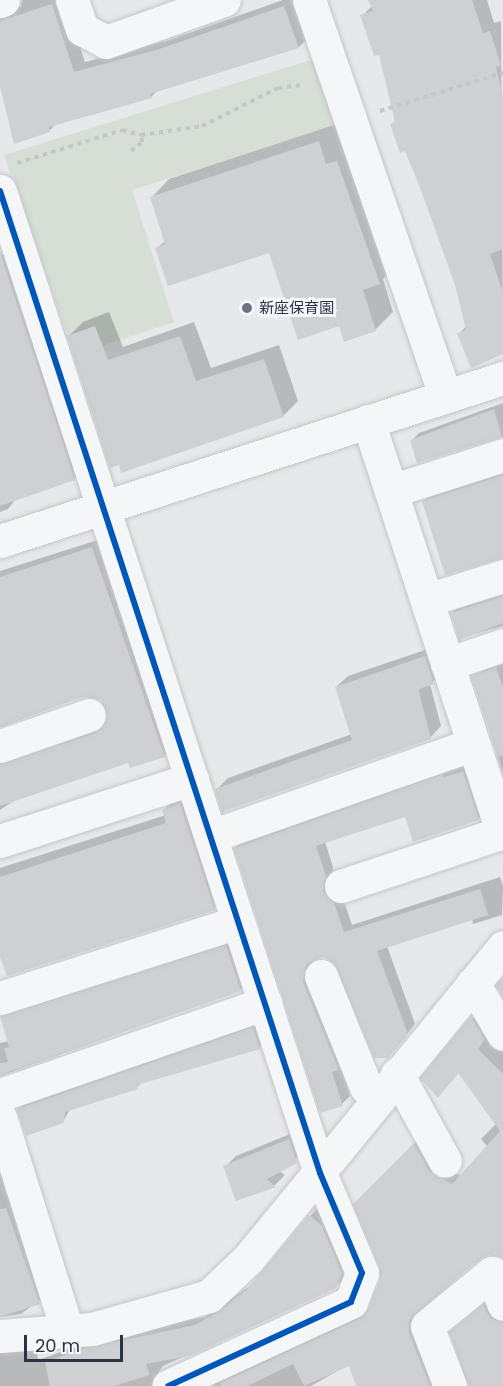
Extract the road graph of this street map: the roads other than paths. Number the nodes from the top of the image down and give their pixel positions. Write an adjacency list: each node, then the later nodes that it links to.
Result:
1 (72, 0): 2 (street)
2 (224, 0)
3 (309, 0): 7 (street)
4 (5, 178): 5 (street)
5 (7, 236): 11 (street)
6 (503, 378): 7 (street)
7 (445, 396): 8 (street)
8 (368, 421): 10 (street); 11 (street)
9 (503, 455): 10 (street)
10 (392, 491): 14 (street)
11 (104, 507): 12 (street); 20 (street)
12 (0, 541)
13 (503, 576): 14 (street)
14 (427, 600): 16 (street)
15 (503, 645): 16 (street)
16 (447, 664): 18 (street)
17 (89, 715): 19 (street)
18 (473, 744): 21 (street); 22 (street)
19 (0, 746)
20 (192, 779): 22 (street); 23 (street)
21 (503, 833): 24 (street)
22 (210, 836): 25 (street)
23 (0, 841)
24 (341, 886)
25 (238, 922): 29 (street); 30 (street)
26 (503, 947): 28 (street)
27 (321, 976): 32 (street)
28 (473, 983): 31 (street); 32 (street)
29 (0, 998)
30 (265, 1003): 33 (street); 36 (street)
31 (503, 1034)
32 (387, 1086): 35 (street); 36 (street)
33 (0, 1095)
34 (0, 1117): 38 (street)
35 (445, 1161)
36 (320, 1173): 38 (street); 40 (street)
37 (503, 1304): 41 (street)
38 (67, 1329): 39 (street)
39 (0, 1336)
40 (168, 1386)
41 (450, 1386)

